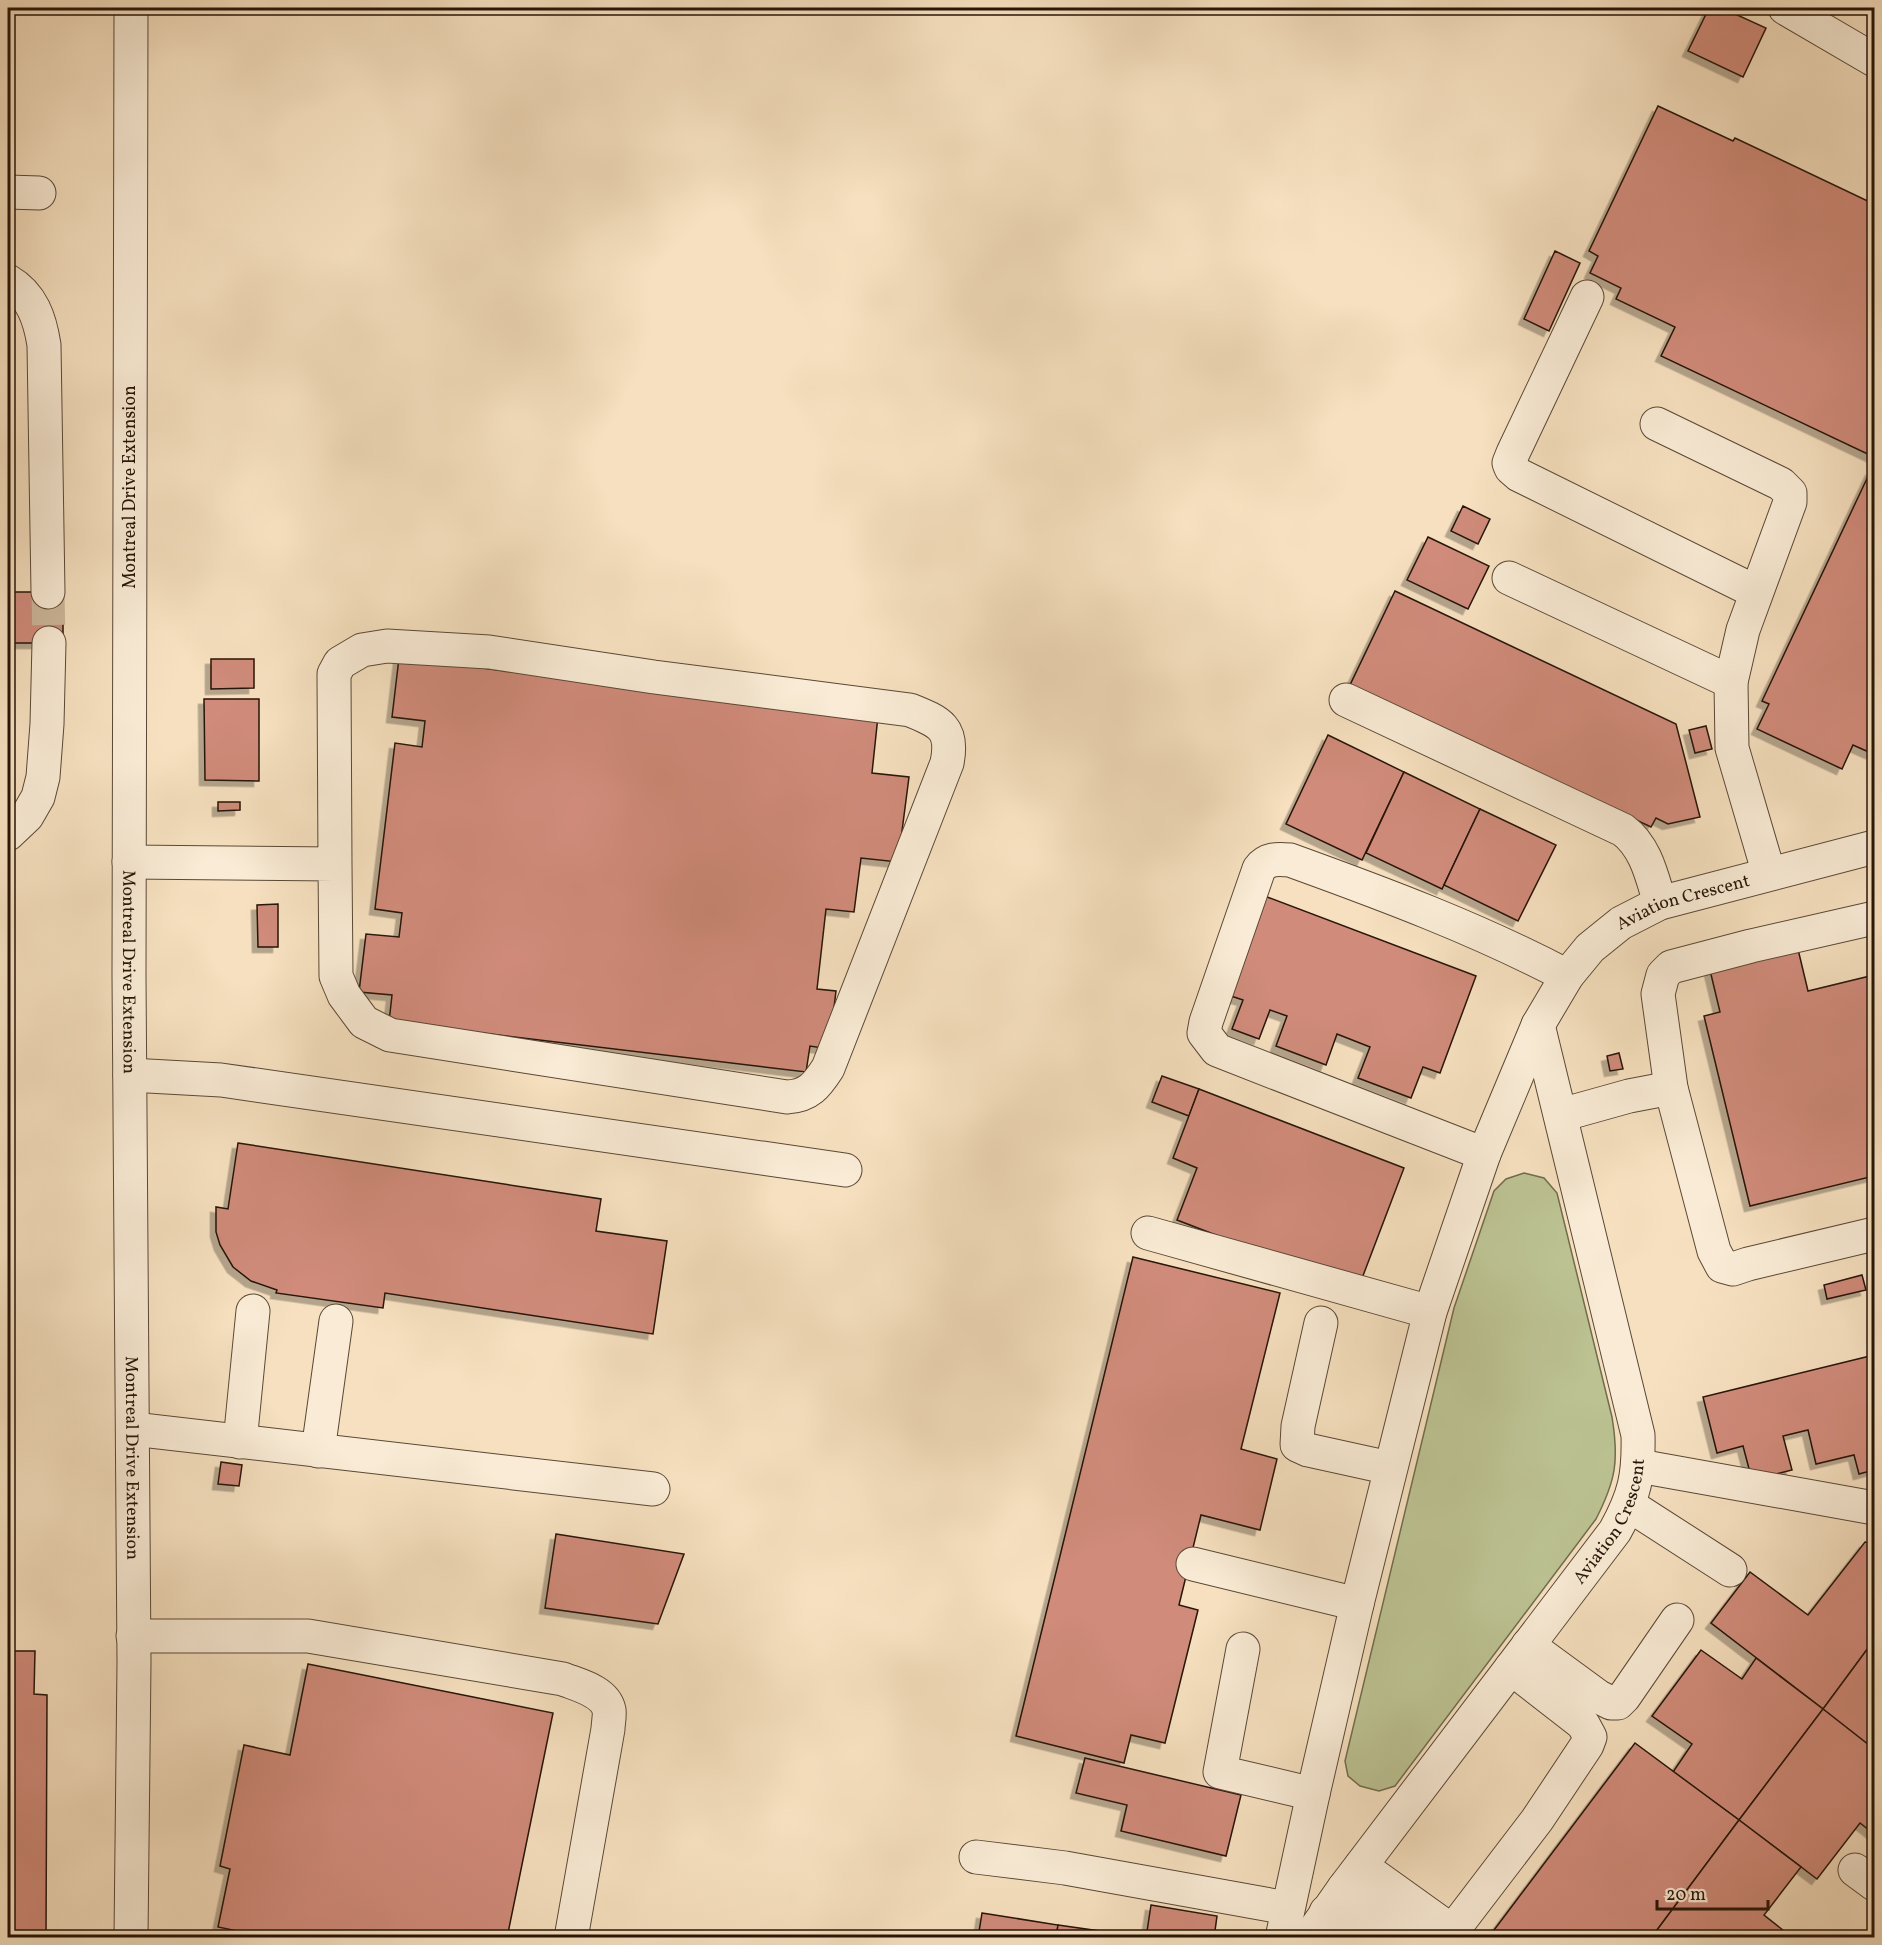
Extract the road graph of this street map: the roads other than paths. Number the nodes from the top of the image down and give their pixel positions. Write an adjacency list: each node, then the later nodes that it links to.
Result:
1 (130, 8): 15 (street, Montreal Drive Extension)
2 (1785, 8): 3 (street)
3 (1875, 60)
4 (8, 281): 8 (street)
5 (1587, 297): 9 (street)
6 (1657, 424): 9 (street)
7 (1509, 578): 11 (street)
8 (48, 592)
9 (1756, 592): 11 (street)
10 (49, 643): 13 (street)
11 (1731, 681): 17 (street)
12 (1346, 700): 18 (street)
13 (14, 822)
14 (1875, 847): 17 (street, Aviation Crescent)
15 (129, 862): 16 (street); 22 (street, Montreal Drive Extension)
16 (335, 864): 16 (street)
17 (1769, 874): 18 (street, Aviation Crescent)
18 (1660, 903): 20 (street, Aviation Crescent)
19 (1875, 918): 23 (street)
20 (1567, 976): 21 (street, Aviation Crescent); 25 (street)
21 (1538, 1025): 24 (street, Aviation Crescent); 25 (street, Aviation Crescent)
22 (130, 1075): 26 (street); 33 (street, Montreal Drive Extension)
23 (1671, 1088): 24 (street); 28 (street)
24 (1561, 1116): 36 (street, Aviation Crescent)
25 (1484, 1154): 30 (street, Aviation Crescent)
26 (845, 1170)
27 (1148, 1233): 30 (street)
28 (1875, 1234)
29 (253, 1311): 34 (street)
30 (1430, 1312): 37 (street, Aviation Crescent)
31 (336, 1321): 35 (street)
32 (1322, 1323): 37 (street)
33 (133, 1429): 34 (street); 45 (street, Montreal Drive Extension)
34 (240, 1442): 35 (street)
35 (318, 1451): 38 (street)
36 (1639, 1466): 39 (street, Aviation Crescent); 40 (street)
37 (1390, 1468): 43 (street, Aviation Crescent)
38 (652, 1490)
39 (1629, 1505): 42 (street); 47 (street, Aviation Crescent)
40 (1875, 1508)
41 (1193, 1564): 43 (street)
42 (1730, 1570)
43 (1357, 1604): 48 (street, Aviation Crescent)
44 (1677, 1620): 47 (street)
45 (134, 1636): 52 (street, Montreal Drive Extension); 53 (street)
46 (1243, 1649): 48 (street)
47 (1520, 1657): 50 (street, Aviation Crescent); 50 (street)
48 (1312, 1794): 51 (street, Aviation Crescent)
49 (976, 1857): 51 (street)
50 (1335, 1901): 54 (street); 55 (street)
51 (1285, 1923)
52 (131, 1938)
53 (571, 1938)
54 (1359, 1938)
55 (1410, 1938)

